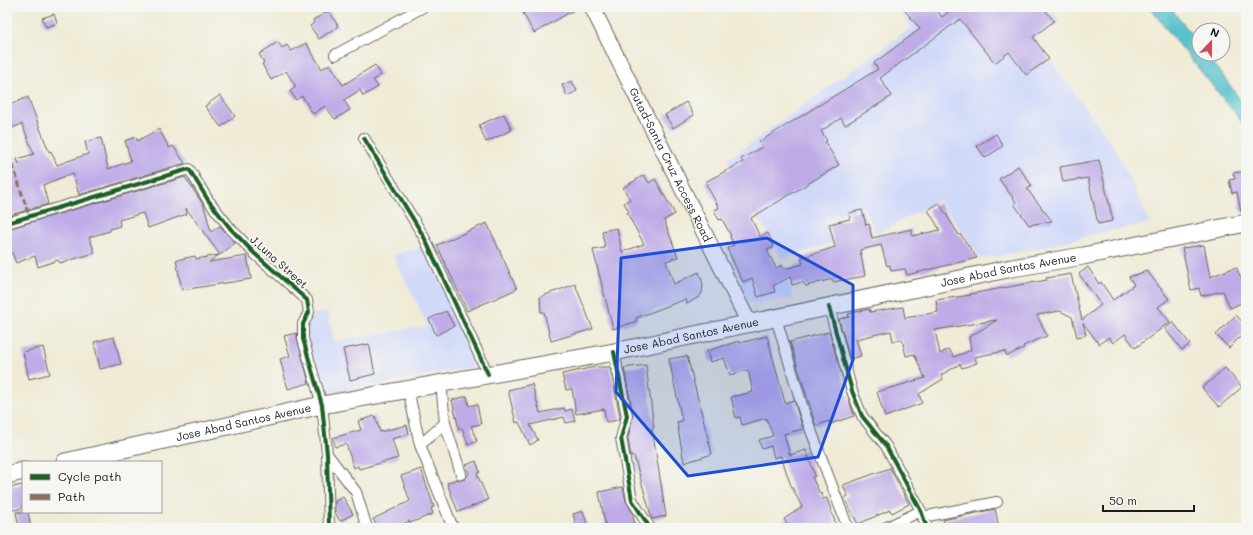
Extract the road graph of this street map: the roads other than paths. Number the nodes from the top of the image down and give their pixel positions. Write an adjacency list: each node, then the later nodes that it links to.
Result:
1 (423, 7): 3 (street)
2 (592, 7): 9 (main road, Gutad-Santa Cruz Access Road)
3 (335, 55)
4 (364, 138): 11 (street)
5 (7, 223): 14 (street, J.Luna Street)
6 (1246, 223): 7 (main road, Jose Abad Santos Avenue)
7 (829, 307): 8 (main road, Jose Abad Santos Avenue); 23 (street)
8 (776, 318): 9 (main road, Jose Abad Santos Avenue); 28 (street)
9 (749, 323): 10 (main road, Jose Abad Santos Avenue)
10 (614, 352): 11 (main road, Jose Abad Santos Avenue); 27 (street)
11 (488, 374): 12 (main road, Jose Abad Santos Avenue)
12 (441, 383): 13 (main road, Jose Abad Santos Avenue); 15 (street)
13 (408, 389): 14 (main road, Jose Abad Santos Avenue); 16 (street)
14 (322, 405): 17 (street, J.Luna Street); 18 (main road, Jose Abad Santos Avenue)
15 (445, 423): 16 (street); 20 (street)
16 (420, 445): 26 (street)
17 (327, 454): 24 (street, J.Luna Street); 25 (street)
18 (70, 461)
19 (22, 471): 21 (main road)
20 (461, 474)
21 (7, 475)
22 (997, 502): 23 (street)
23 (922, 514): 29 (street); 30 (street)
24 (329, 528)
25 (367, 528)
26 (453, 528)
27 (650, 528)
28 (848, 528)
29 (885, 528)
30 (927, 528)

